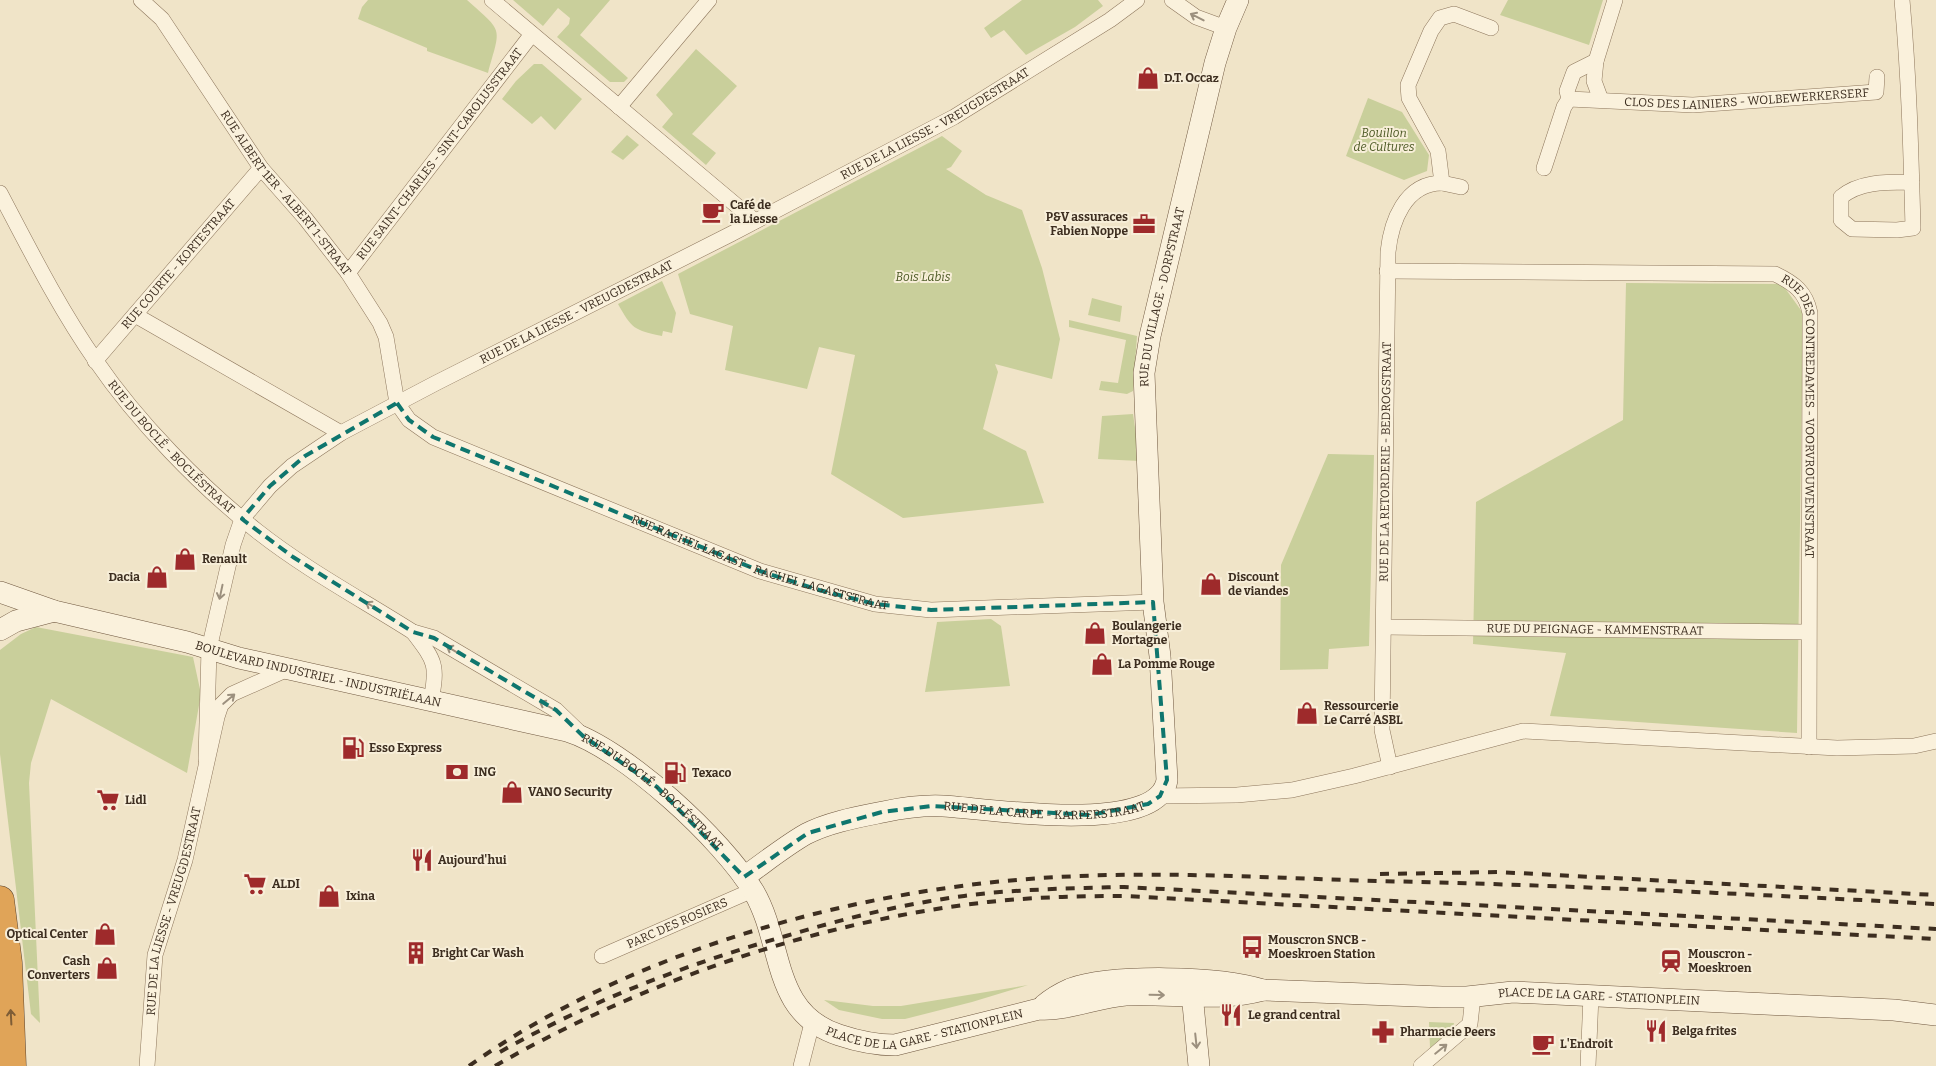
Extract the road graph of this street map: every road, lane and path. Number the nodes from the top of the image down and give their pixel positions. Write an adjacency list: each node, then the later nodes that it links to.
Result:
1 (141, 0): 17 (street, RUE ALBERT 1ER - ALBERT 1-STRAAT)
2 (492, 0): 11 (street)
3 (709, 0): 16 (street)
4 (1136, 0): 23 (street, RUE DE LA LIESSE - VREUGDESTRAAT)
5 (1172, 0): 9 (street, one-way to 5)
6 (1238, 0): 9 (main road, RUE DU VILLAGE - DORPSTRAAT)
7 (1615, 0): 12 (street)
8 (1902, 0): 19 (street)
9 (1226, 28): 32 (main road, RUE DU VILLAGE - DORPSTRAAT)
10 (1491, 28): 20 (street)
11 (532, 34): 16 (street); 25 (street, RUE SAINT-CHARLES - SINT-CAROLUSSTRAAT)
12 (1596, 61): 14 (street); 15 (street)
13 (1877, 77): 15 (street, CLOS DES LAINIERS - WOLBEWERKERSERF)
14 (1569, 99): 15 (street, CLOS DES LAINIERS - WOLBEWERKERSERF); 18 (street)
15 (1601, 100)
16 (619, 107): 23 (street)
17 (260, 168): 25 (street, RUE ALBERT 1ER - ALBERT 1-STRAAT); 26 (street, RUE COURTE - KORTESTRAAT)
18 (1544, 168)
19 (1912, 182): 19 (street)
20 (1442, 183): 21 (street, RUE DE LA RETORDERIE - BEDROGSTRAAT); 24 (street, RUE DE LA RETORDERIE - BEDROGSTRAAT)
21 (1460, 186)
22 (0, 193): 27 (street, RUE DU BOCLÉ - BOCLÉSTRAAT)
23 (755, 221): 28 (street, RUE DE LA LIESSE - VREUGDESTRAAT)
24 (1387, 271): 34 (street, RUE DE LA RETORDERIE - BEDROGSTRAAT); 37 (street, RUE DES CONTREDAMES - VOORVROUWENSTRAAT)
25 (348, 273): 28 (street, RUE ALBERT 1ER - ALBERT 1-STRAAT)
26 (135, 314): 27 (street, RUE COURTE - KORTESTRAAT); 29 (street)
27 (95, 361): 30 (street, RUE DU BOCLÉ - BOCLÉSTRAAT)
28 (397, 403): 29 (street, RUE DE LA LIESSE - VREUGDESTRAAT); 32 (street, RUE RACHEL LAGAST - RACHEL LAGASTSTRAAT)
29 (341, 433): 30 (street, RUE DE LA LIESSE - VREUGDESTRAAT)
30 (242, 520): 36 (street, RUE DU BOCLÉ - BOCLÉSTRAAT, one-way to 30); 38 (street, RUE DE LA LIESSE - VREUGDESTRAAT, one-way to 38)
31 (0, 592): 33 (main road, BOULEVARD INDUSTRIEL - INDUSTRIËLAAN)
32 (1153, 602): 46 (main road, RUE DE LA CARPE - KARPERSTRAAT)
33 (54, 611): 35 (main road, BOULEVARD INDUSTRIEL - INDUSTRIËLAAN); 38 (main road, BOULEVARD INDUSTRIEL - INDUSTRIËLAAN)
34 (1384, 627): 37 (street, RUE DU PEIGNAGE - KAMMENSTRAAT); 45 (street, RUE DE LA RETORDERIE - BEDROGSTRAAT)
35 (0, 630)
36 (413, 632): 40 (street, RUE DU BOCLÉ - BOCLÉSTRAAT); 41 (street, RUE DU BOCLÉ - BOCLÉSTRAAT, one-way to 36)
37 (1808, 632): 43 (street, RUE DES CONTREDAMES - VOORVROUWENSTRAAT)
38 (209, 649): 39 (main road, BOULEVARD INDUSTRIEL - INDUSTRIËLAAN); 44 (street, RUE DE LA LIESSE - VREUGDESTRAAT)
39 (288, 669): 40 (main road, BOULEVARD INDUSTRIEL - INDUSTRIËLAAN); 44 (street, RUE DE LA LIESSE - VREUGDESTRAAT, one-way to 39)
40 (431, 701): 41 (main road, BOULEVARD INDUSTRIEL - INDUSTRIËLAAN)
41 (583, 736): 47 (main road, RUE DU BOCLÉ - BOCLÉSTRAAT)
42 (1936, 741): 43 (street)
43 (1809, 746): 45 (street)
44 (206, 759): 56 (street, RUE DE LA LIESSE - VREUGDESTRAAT)
45 (1390, 767): 46 (street)
46 (1160, 796): 47 (main road, RUE DE LA CARPE - KARPERSTRAAT)
47 (748, 883): 49 (street, PARC DES ROSIERS); 54 (main road, RUE DU BOCLÉ - BOCLÉSTRAAT)
48 (0, 900): 55 (highway, one-way to 48)
49 (602, 956)
50 (1191, 988): 51 (main road, PLACE DE LA GARE - STATIONPLEIN); 54 (main road, PLACE DE LA GARE - STATIONPLEIN); 58 (main road, one-way to 58)
51 (1473, 996): 52 (main road, PLACE DE LA GARE - STATIONPLEIN); 59 (street, one-way to 51)
52 (1591, 996): 53 (main road, PLACE DE LA GARE - STATIONPLEIN); 60 (street)
53 (1936, 1015)
54 (812, 1022): 57 (street)
55 (12, 1066)
56 (147, 1066)
57 (801, 1066)
58 (1198, 1066)
59 (1421, 1066)
60 (1588, 1066)

